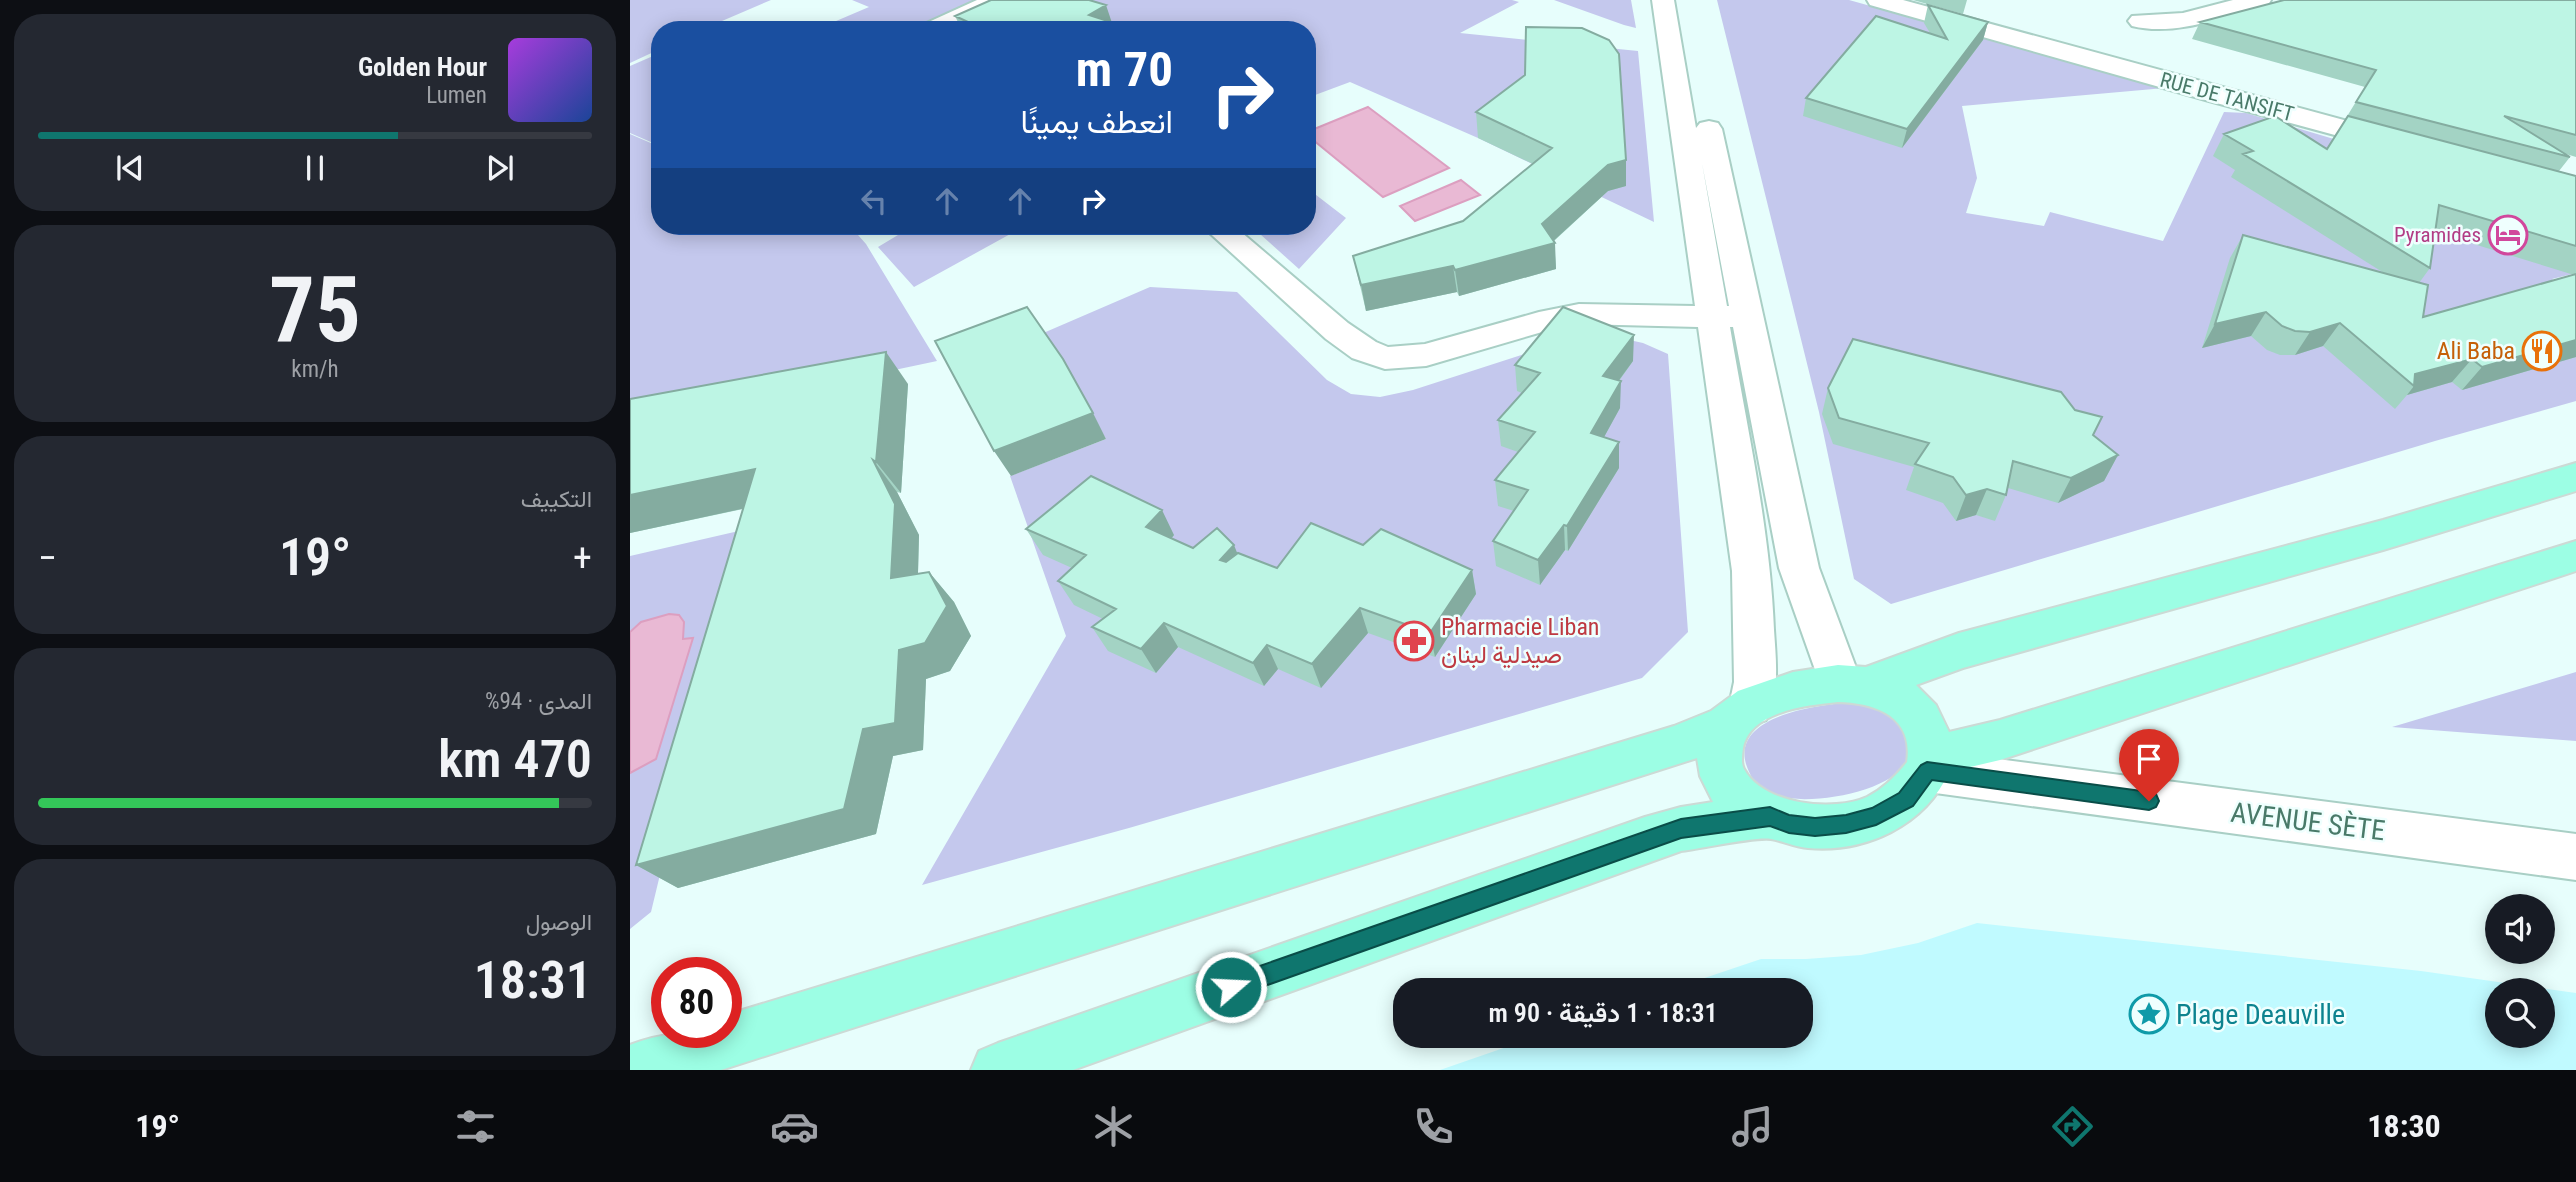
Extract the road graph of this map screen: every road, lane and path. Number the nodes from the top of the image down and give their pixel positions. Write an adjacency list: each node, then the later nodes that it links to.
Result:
1 (1663, 0): 13 (street)
2 (1684, 0): 12 (street)
3 (1878, 0): 9 (street, RUE DE TANSIFT)
4 (2124, 0): 8 (street)
5 (2260, 0): 8 (street)
6 (985, 5): 7 (street)
7 (950, 21)
8 (2140, 21): 9 (street)
9 (2190, 88): 10 (street, RUE DE TANSIFT)
10 (2415, 148)
11 (1227, 235): 13 (street)
12 (1747, 316): 13 (street); 16 (street)
13 (1713, 317): 17 (street)
14 (2576, 477): 16 (highway)
15 (2576, 556): 18 (highway)
16 (1854, 683): 17 (highway); 18 (highway)
17 (1742, 713): 19 (highway); 21 (highway)
18 (1929, 763): 19 (highway); 20 (street, AVENUE SÈTE)
19 (1770, 817): 22 (highway)
20 (2576, 857)
21 (636, 1070)
22 (998, 1070)

